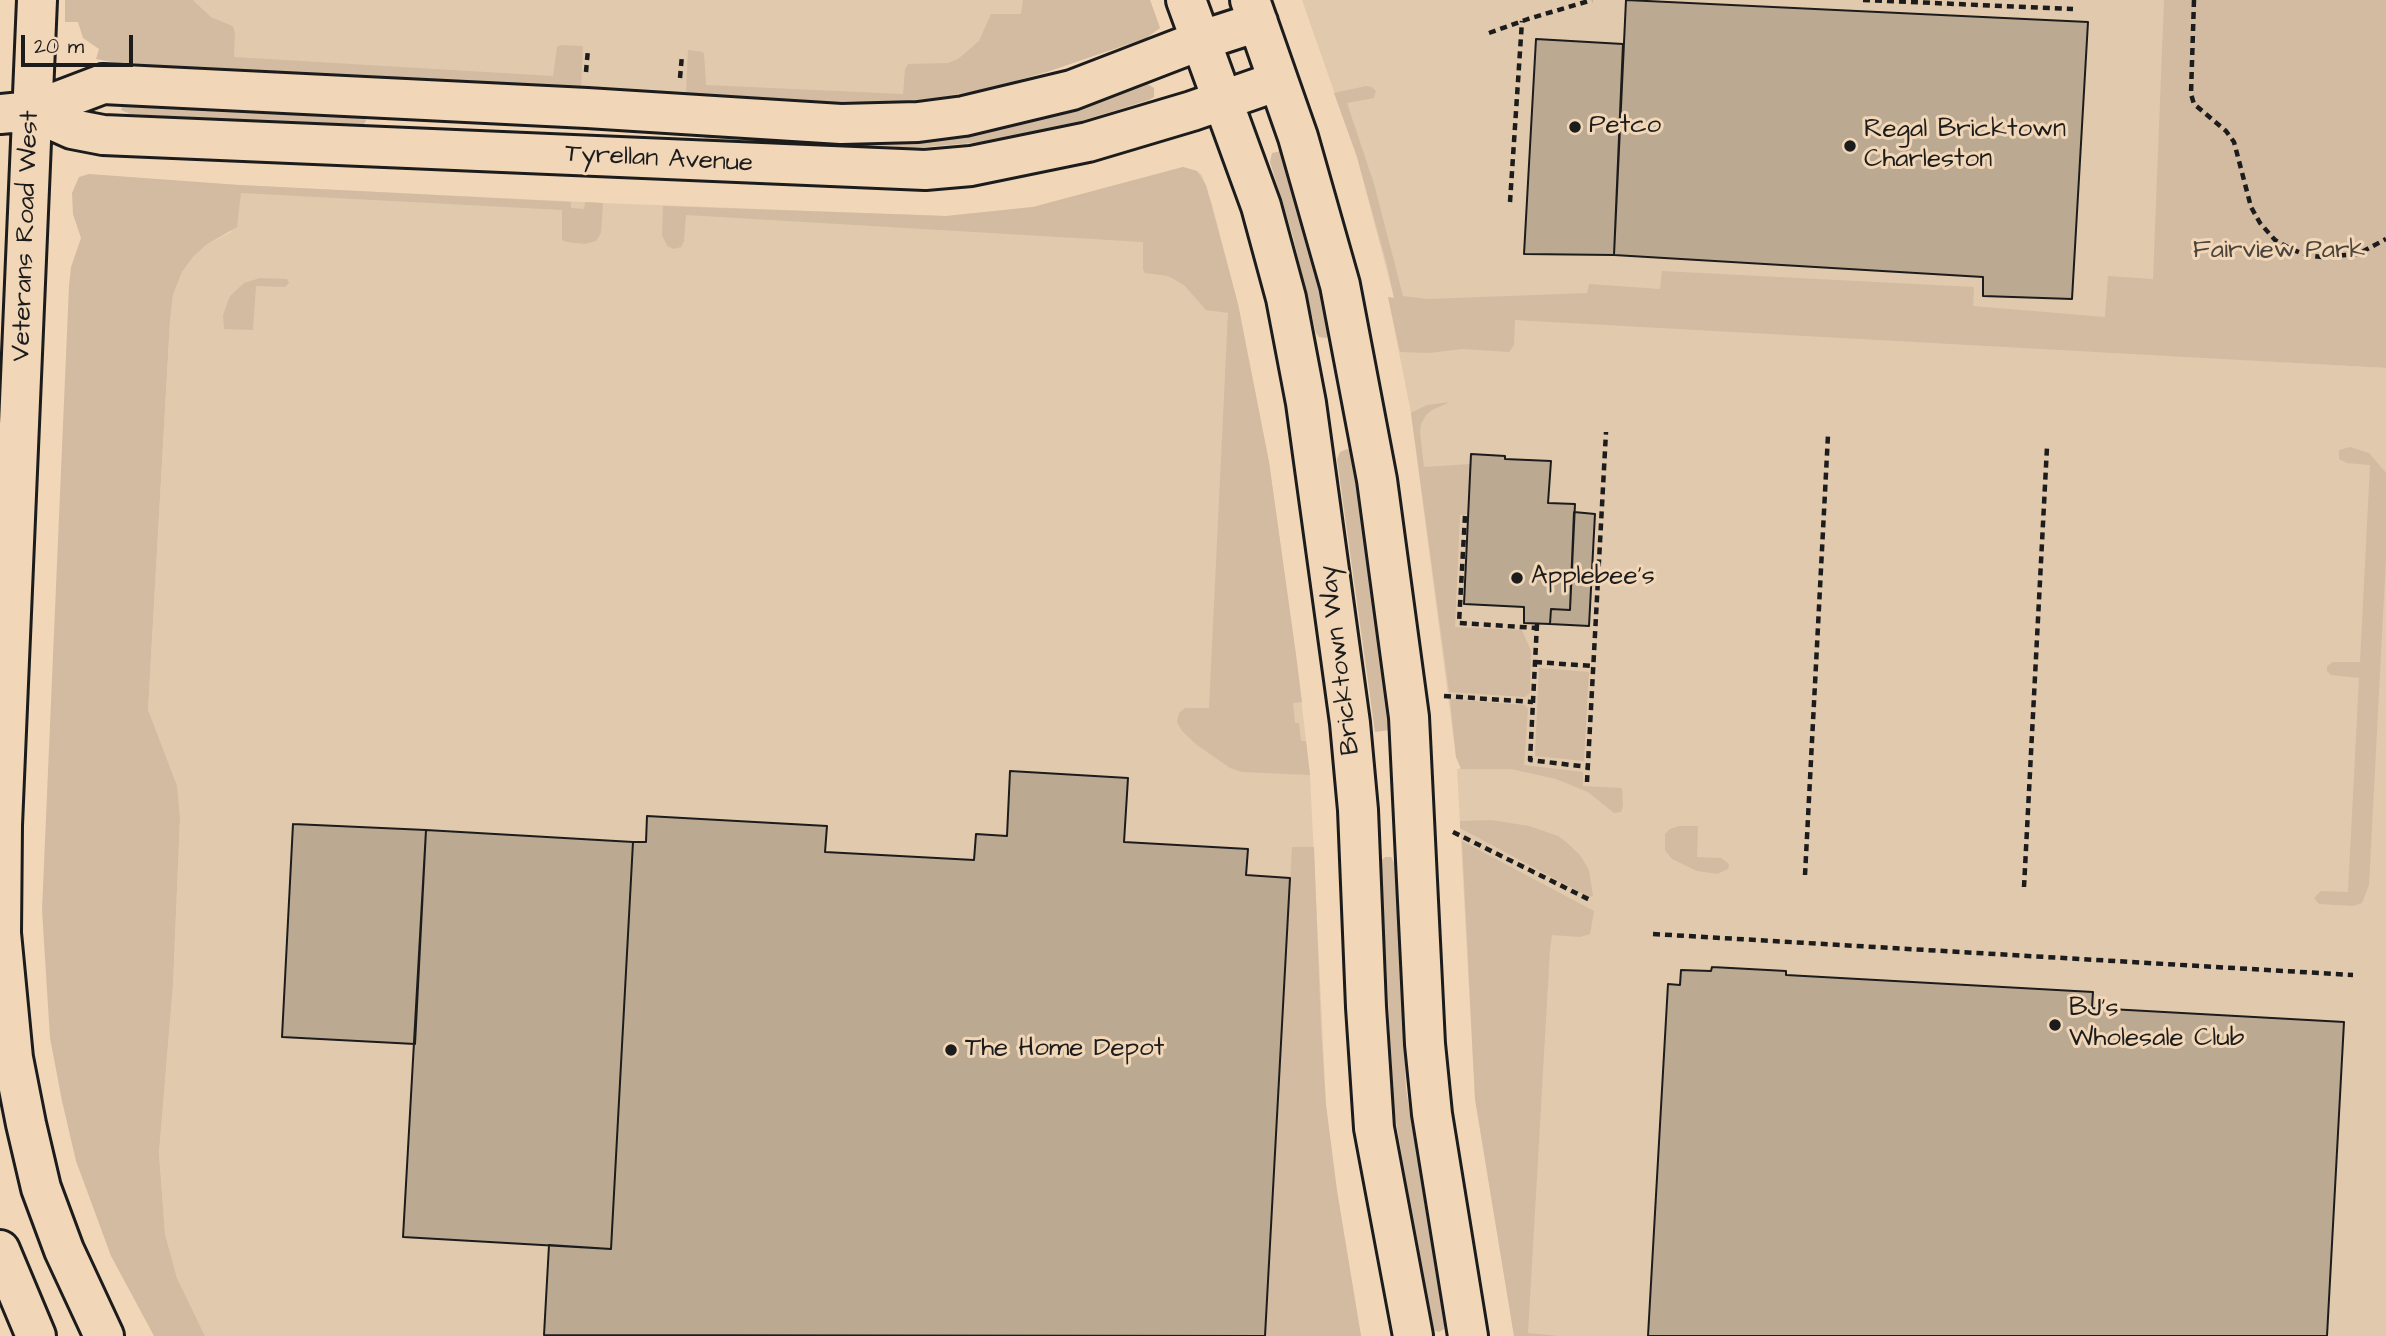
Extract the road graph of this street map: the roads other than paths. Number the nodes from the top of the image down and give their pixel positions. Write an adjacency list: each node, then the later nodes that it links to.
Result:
1 (37, 0): 8 (street, Veterans Road West)
2 (1186, 0): 4 (street, Bricktown Way)
3 (1254, 11): 4 (street, Tyrellan Avenue); 5 (street)
4 (1199, 41): 6 (street, Bricktown Way); 7 (street, Tyrellan Avenue)
5 (1278, 81): 6 (street, Tyrellan Avenue); 10 (street)
6 (1223, 101): 9 (street, Tyrellan Avenue); 11 (street, Bricktown Way)
7 (637, 112): 8 (street, Tyrellan Avenue); 9 (street)
8 (16, 113): 9 (street, Tyrellan Avenue); 13 (street, Veterans Road West)
9 (635, 159)
10 (1362, 393): 11 (street); 14 (street)
11 (1306, 402): 15 (street, Bricktown Way)
12 (0, 581): 13 (street)
13 (7, 710): 16 (street, Veterans Road West)
14 (1413, 800): 15 (street); 21 (street)
15 (1357, 802): 20 (street, Bricktown Way)
16 (1, 825): 19 (street, Veterans Road West)
17 (0, 1250): 18 (street)
18 (36, 1336)
19 (104, 1336)
20 (1413, 1336)
21 (1468, 1336)

